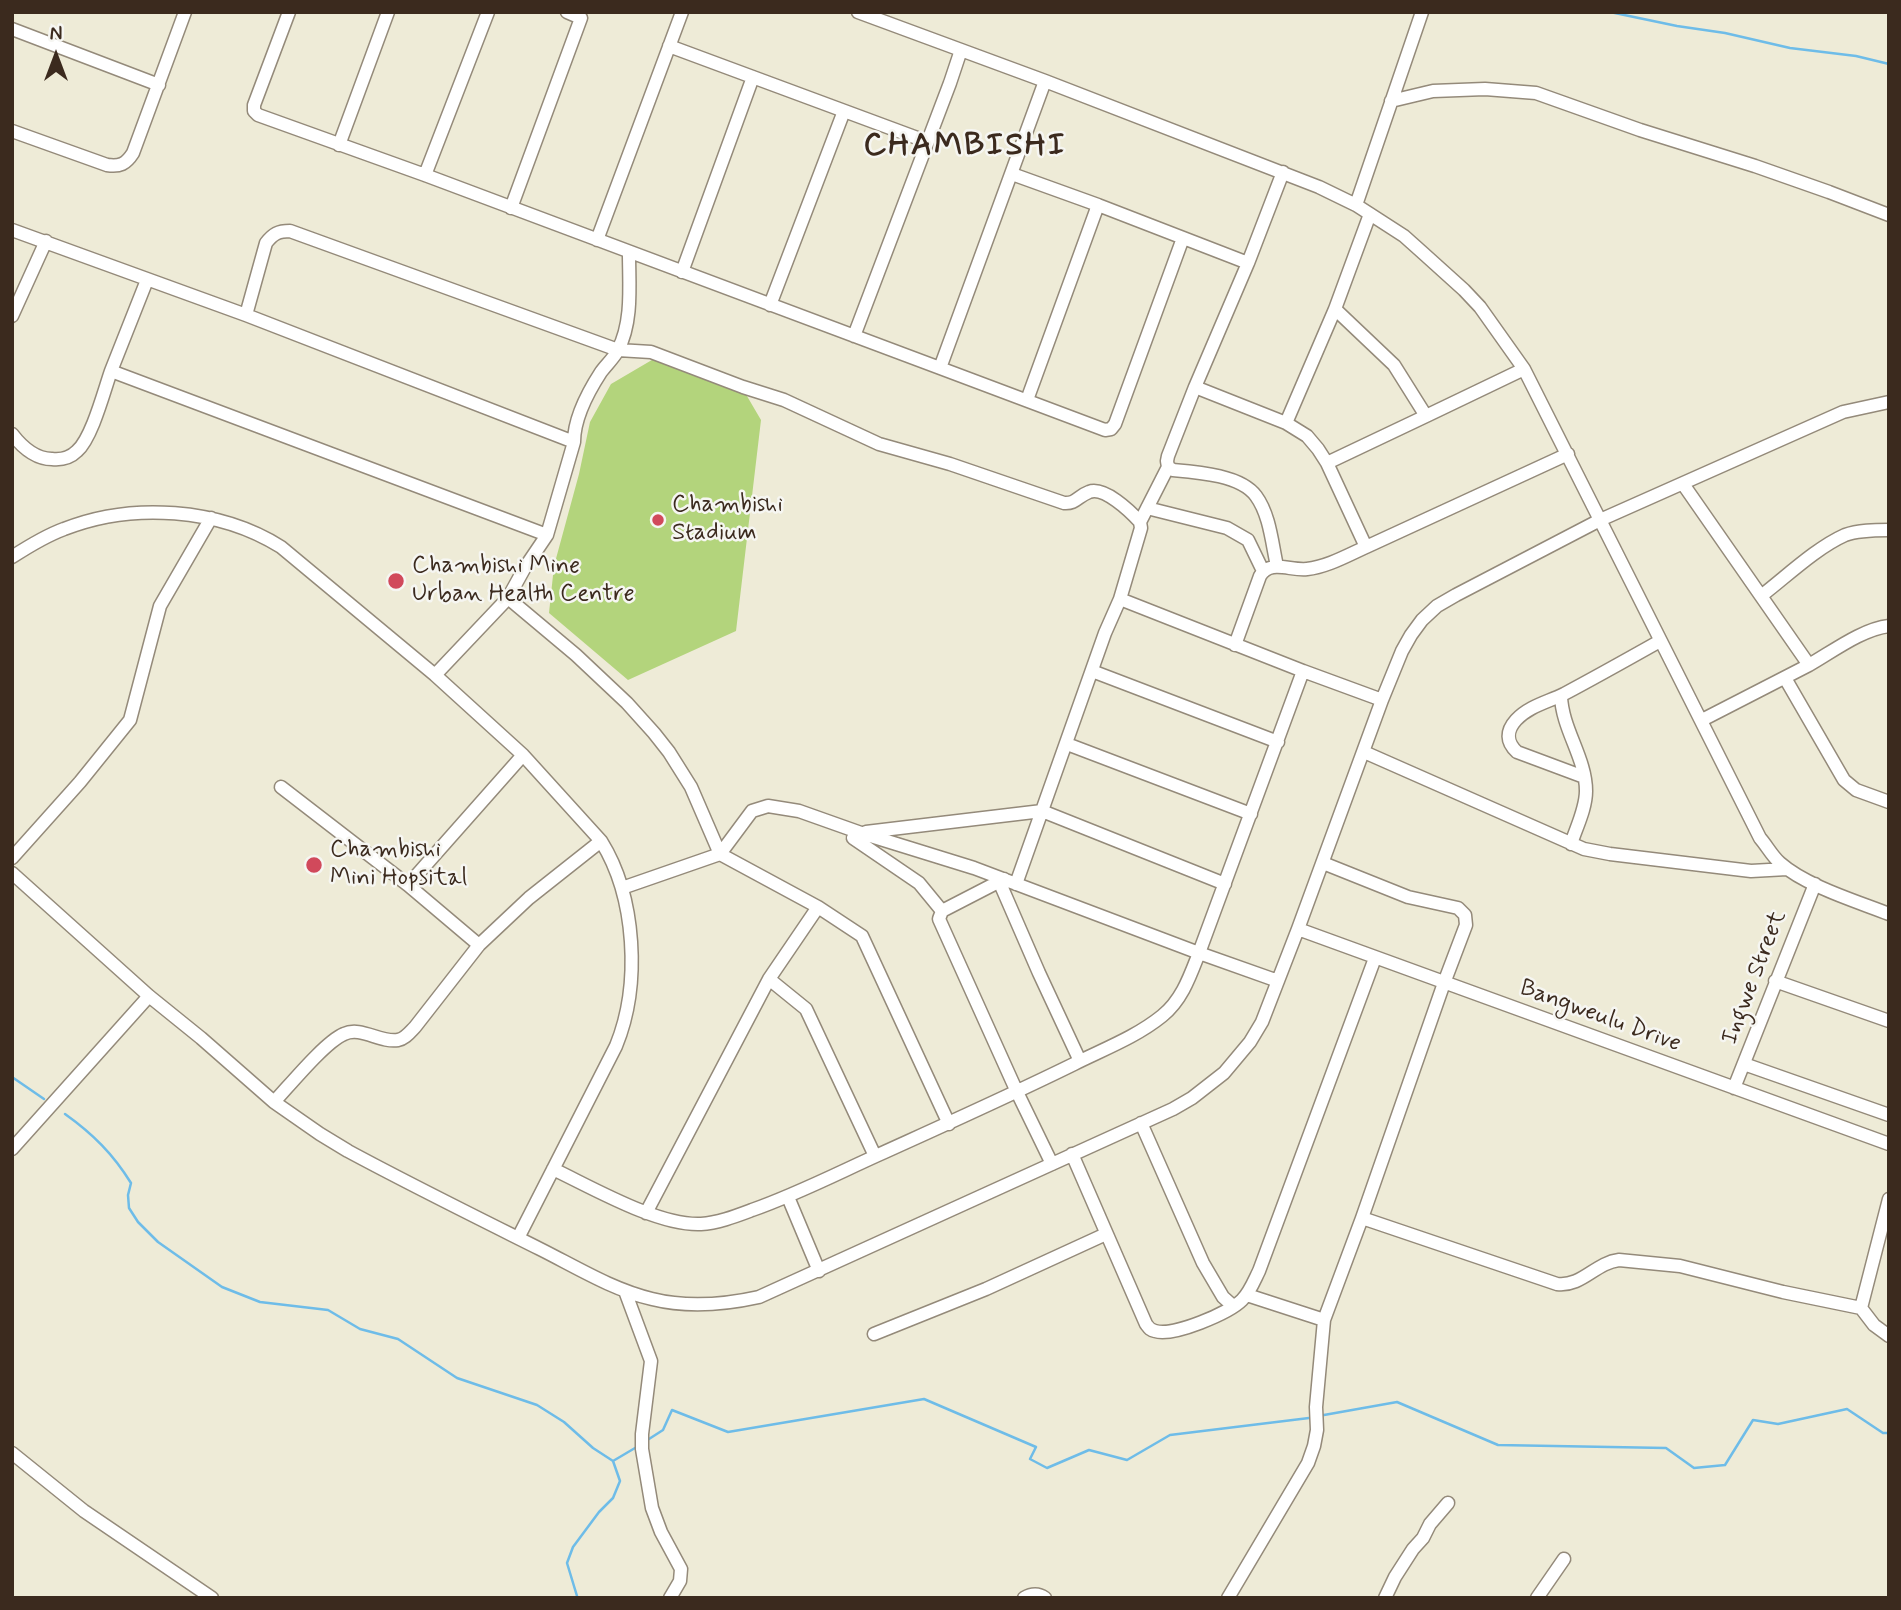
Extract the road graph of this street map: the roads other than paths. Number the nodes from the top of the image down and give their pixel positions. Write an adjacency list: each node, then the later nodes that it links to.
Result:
1 (185, 12): 15 (street)
2 (289, 12): 20 (street)
3 (388, 12): 20 (street)
4 (488, 12): 23 (street)
5 (567, 12): 9 (street)
6 (682, 12): 11 (street)
7 (858, 12): 12 (street)
8 (1422, 12): 16 (street)
9 (583, 15): 26 (street)
10 (12, 29): 15 (street)
11 (669, 46): 13 (street); 31 (street)
12 (961, 50): 14 (street); 19 (street)
13 (753, 77): 17 (street); 35 (street)
14 (1045, 81): 21 (street); 22 (street)
15 (159, 85): 18 (street)
16 (1391, 101): 25 (street); 28 (street)
17 (844, 111): 19 (street); 37 (street)
18 (12, 131)
19 (928, 142): 41 (street)
20 (339, 145): 23 (street)
21 (1283, 172): 25 (street); 34 (street)
22 (1012, 174): 24 (street); 43 (street)
23 (425, 176): 26 (street)
24 (1098, 205): 30 (street); 47 (street)
25 (1356, 205): 27 (street)
26 (511, 208): 31 (street)
27 (1370, 214): 38 (street); 44 (street)
28 (1889, 215)
29 (12, 230): 32 (street)
30 (1183, 238): 34 (street); 47 (street)
31 (597, 240): 33 (street)
32 (46, 241): 36 (street); 40 (street)
33 (629, 253): 35 (street); 42 (street)
34 (1248, 263): 46 (street)
35 (682, 272): 37 (street)
36 (147, 280): 39 (street); 45 (street)
37 (770, 305): 41 (street)
38 (1335, 309): 49 (street); 50 (street)
39 (246, 315): 42 (street); 52 (street)
40 (12, 316)
41 (854, 336): 43 (street)
42 (618, 350): 52 (street); 60 (street)
43 (940, 368): 47 (street)
44 (1524, 369): 49 (street); 53 (street)
45 (111, 371): 51 (street); 62 (street)
46 (1195, 387): 50 (street); 55 (street)
47 (1027, 400)
48 (1889, 402): 56 (street)
49 (1426, 416): 54 (street)
50 (1286, 423): 54 (street)
51 (12, 434)
52 (574, 442): 62 (street)
53 (1568, 454): 59 (street); 63 (street)
54 (1327, 463): 63 (street)
55 (1168, 467): 57 (street); 65 (street)
56 (1683, 484): 59 (street); 67 (street)
57 (1147, 508): 60 (street); 66 (street)
58 (211, 518): 64 (street); 76 (street); 94 (street)
59 (1600, 520): 71 (street); 79 (street)
60 (1140, 522): 69 (street)
61 (1889, 530): 67 (street)
62 (547, 535): 68 (street)
63 (1366, 547): 65 (street)
64 (12, 557)
65 (1276, 566): 66 (street)
66 (1263, 571): 72 (street)
67 (1761, 596): 73 (street)
68 (508, 598): 76 (street); 93 (street)
69 (1120, 600): 72 (street); 74 (street)
70 (1889, 626): 73 (street)
71 (1660, 641): 78 (street); 80 (street)
72 (1235, 645): 75 (street)
73 (1809, 665): 77 (street)
74 (1092, 671): 81 (street); 82 (street)
75 (1303, 671): 79 (street); 81 (street)
76 (435, 675): 84 (street)
77 (1785, 678): 80 (street); 87 (street)
78 (1561, 696): 85 (street); 85 (street)
79 (1382, 700): 83 (street)
80 (1702, 720): 96 (street)
81 (1278, 742): 89 (street)
82 (1067, 744): 88 (street); 89 (street)
83 (1364, 752): 92 (street); 95 (street)
84 (523, 755): 91 (street); 102 (street)
85 (1584, 777): 92 (street)
86 (281, 787): 102 (street)
87 (1889, 802)
88 (1042, 811): 90 (street); 99 (street); 100 (street)
89 (1251, 814): 100 (street)
90 (857, 836): 93 (street); 98 (street); 105 (street)
91 (600, 841): 103 (street); 108 (street)
92 (1571, 844): 96 (street)
93 (720, 854): 103 (street); 104 (street)
94 (12, 859)
95 (1323, 863): 107 (street); 114 (street)
96 (1787, 869): 101 (street)
97 (12, 873): 115 (street)
98 (1001, 880): 99 (street); 105 (street); 117 (street)
99 (1016, 884): 109 (street)
100 (1225, 884): 109 (street)
101 (1815, 884): 106 (street); 113 (street, Ingwe Street)
102 (408, 885): 108 (street)
103 (622, 888): 130 (street)
104 (818, 907): 111 (street); 124 (street)
105 (942, 911): 120 (street)
106 (1889, 914)
107 (1298, 929): 110 (street, Bangweulu Drive); 112 (street)
108 (479, 945): 121 (street)
109 (1199, 953): 112 (street); 117 (street)
110 (1375, 958): 114 (street, Bangweulu Drive); 139 (street)
111 (769, 979): 128 (street); 133 (street)
112 (1278, 981): 123 (street)
113 (1775, 981): 116 (street); 118 (street, Ingwe Street)
114 (1444, 983): 119 (street, Bangweulu Drive); 134 (street)
115 (149, 996): 121 (street); 126 (street)
116 (1889, 1021)
117 (1080, 1061): 120 (street)
118 (1744, 1064): 119 (street, Ingwe Street); 122 (street)
119 (1734, 1088): 125 (street, Bangweulu Drive)
120 (1017, 1092): 124 (street); 129 (street)
121 (274, 1102): 136 (street)
122 (1889, 1115)
123 (1141, 1123): 127 (street); 140 (street)
124 (949, 1124): 128 (street)
125 (1889, 1144)
126 (12, 1149)
127 (1072, 1154): 129 (street); 135 (street)
128 (876, 1156): 131 (street)
129 (1052, 1164): 137 (street)
130 (553, 1170): 133 (street); 136 (street)
131 (788, 1197): 133 (street); 137 (street)
132 (1889, 1199): 141 (street)
133 (646, 1213)
134 (1362, 1218): 141 (street); 142 (street)
135 (1106, 1234): 140 (street); 143 (street)
136 (518, 1238): 138 (street)
137 (819, 1271): 138 (street)
138 (625, 1291): 149 (street)
139 (1247, 1295): 140 (street); 142 (street)
140 (1233, 1306)
141 (1861, 1308): 144 (street)
142 (1324, 1320): 152 (street)
143 (874, 1334)
144 (1889, 1336)
145 (12, 1453): 148 (street)
146 (1448, 1503): 153 (street)
147 (1564, 1559): 154 (street)
148 (212, 1598)
149 (670, 1598)
150 (1024, 1598): 151 (street)
151 (1045, 1598)
152 (1228, 1598)
153 (1385, 1598)
154 (1537, 1598)

